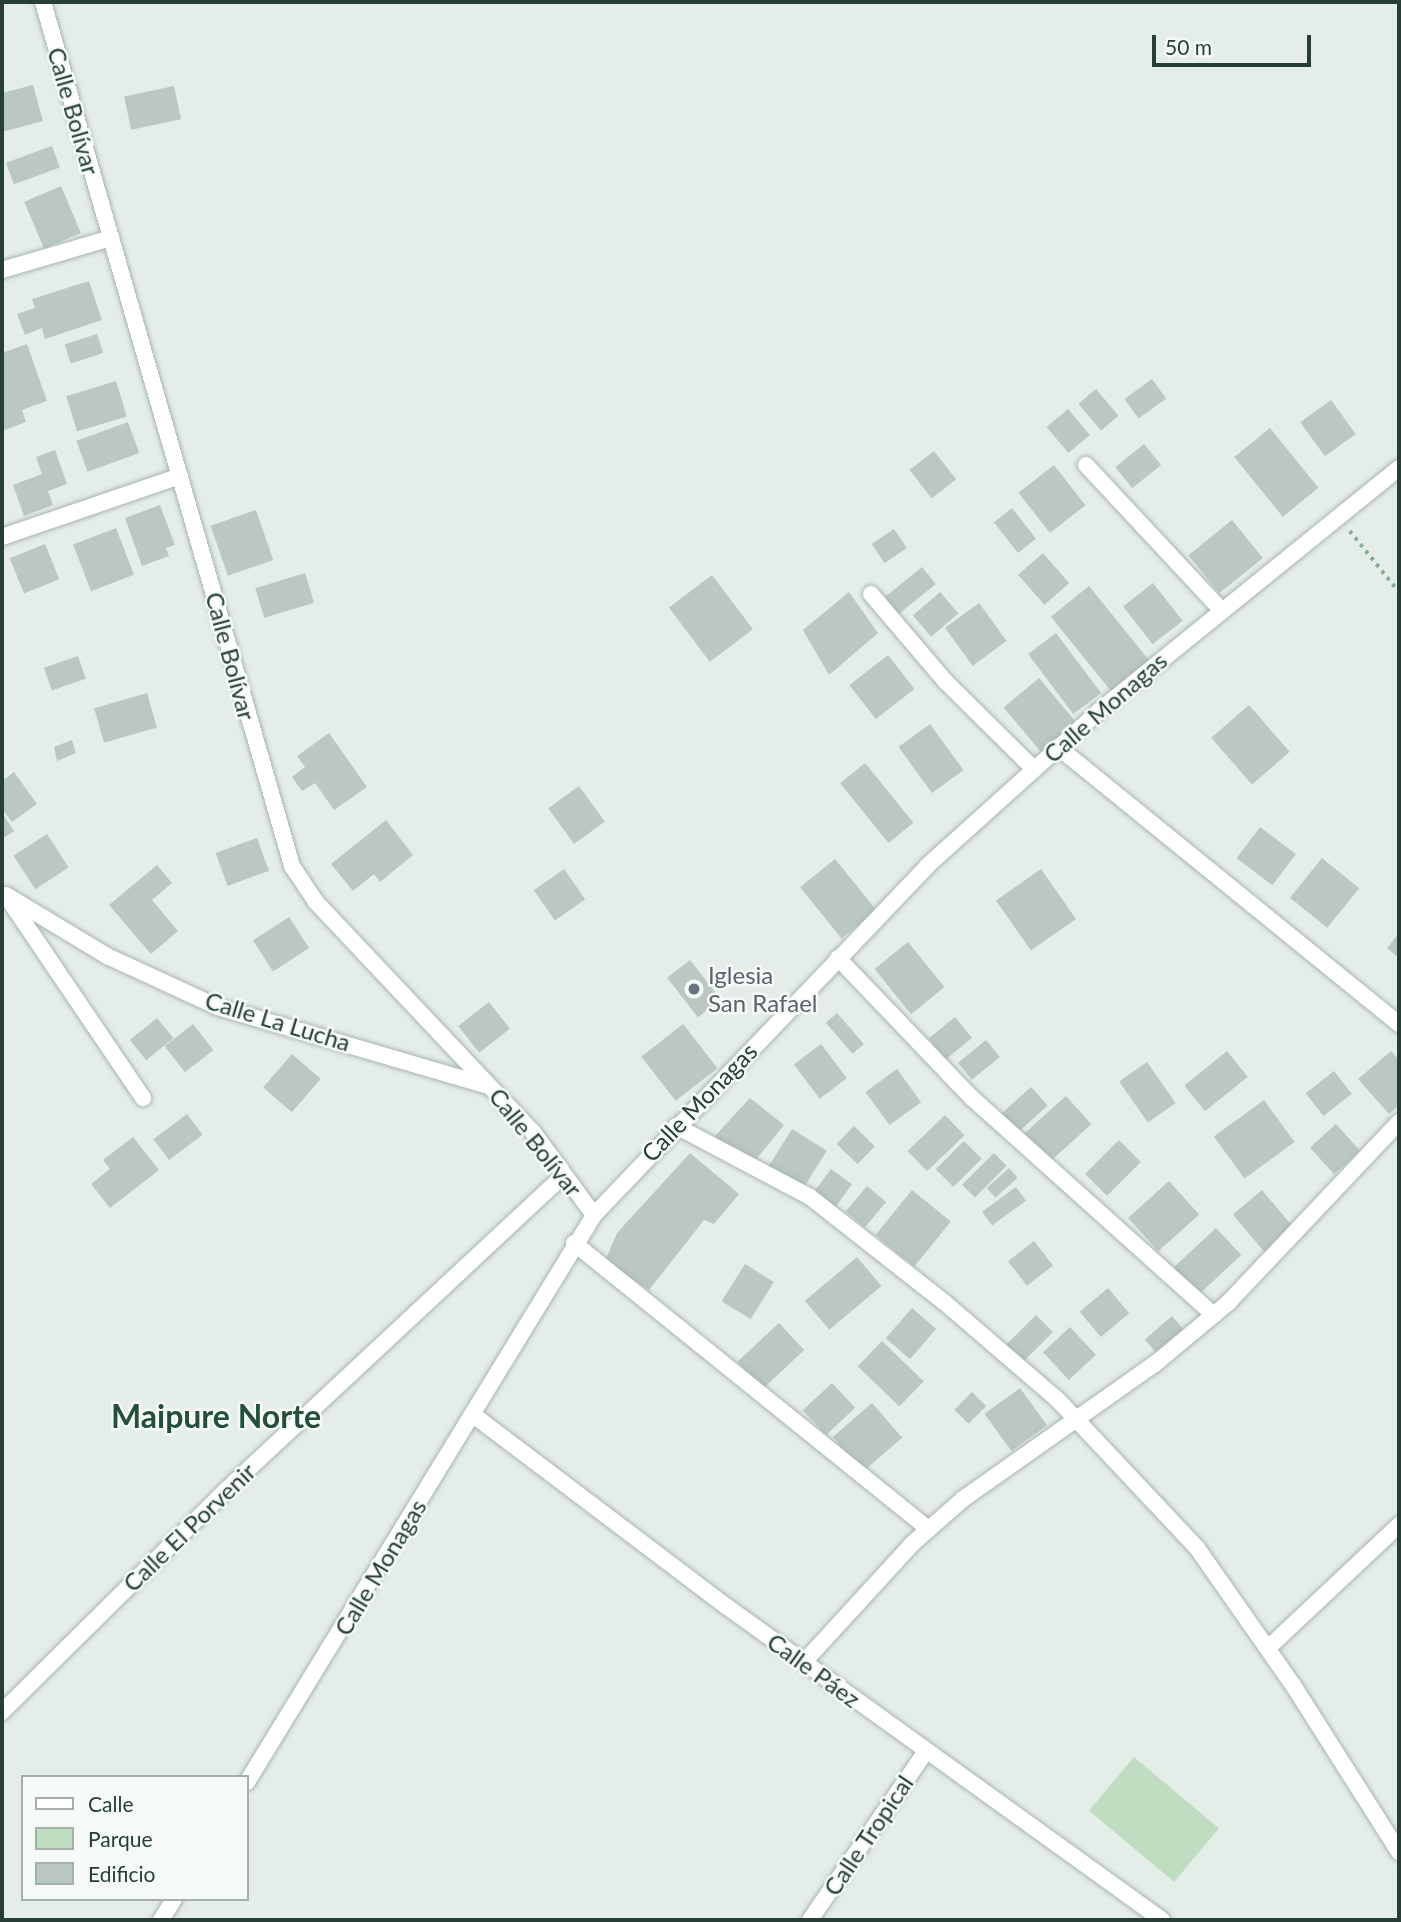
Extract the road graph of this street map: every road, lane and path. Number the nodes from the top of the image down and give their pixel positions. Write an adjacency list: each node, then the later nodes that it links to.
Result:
1 (43, 2): 2 (street, Calle Bolívar)
2 (111, 238): 3 (street); 6 (street, Calle Bolívar)
3 (2, 270)
4 (1086, 465): 11 (street)
5 (1399, 468): 7 (street, Calle Monagas)
6 (180, 476): 8 (street); 17 (street, Calle Bolívar)
7 (1338, 515): 9 (path); 11 (street, Calle Monagas)
8 (2, 537)
9 (1399, 592)
10 (871, 594): 13 (street)
11 (1221, 610): 12 (street, Calle Monagas)
12 (1058, 747): 13 (street, Calle Monagas); 16 (street)
13 (1034, 769): 15 (street, Calle Monagas)
14 (4, 892): 17 (street, Calle La Lucha); 18 (street)
15 (838, 958): 20 (street, Calle Monagas); 24 (street)
16 (1399, 1024)
17 (492, 1088): 21 (street, Calle Bolívar)
18 (143, 1098)
19 (1399, 1122): 24 (street)
20 (676, 1126): 22 (street, Calle Monagas); 26 (street)
21 (564, 1175): 22 (street, Calle Bolívar); 31 (street, Calle El Porvenir)
22 (594, 1215): 23 (street, Calle Monagas)
23 (574, 1243): 25 (street, Calle Monagas); 28 (street)
24 (1214, 1315): 26 (street)
25 (472, 1414): 30 (street, Calle Páez); 33 (street, Calle Monagas)
26 (1076, 1418): 28 (street); 29 (street)
27 (1399, 1525): 29 (street)
28 (929, 1529): 30 (street)
29 (1268, 1648): 34 (street)
30 (804, 1662): 32 (street, Calle Páez)
31 (2, 1712)
32 (926, 1751): 37 (street, Calle Tropical); 38 (street, Calle Páez)
33 (248, 1780)
34 (1399, 1852)
35 (173, 1901): 36 (street)
36 (161, 1920)
37 (810, 1920)
38 (1162, 1920)

